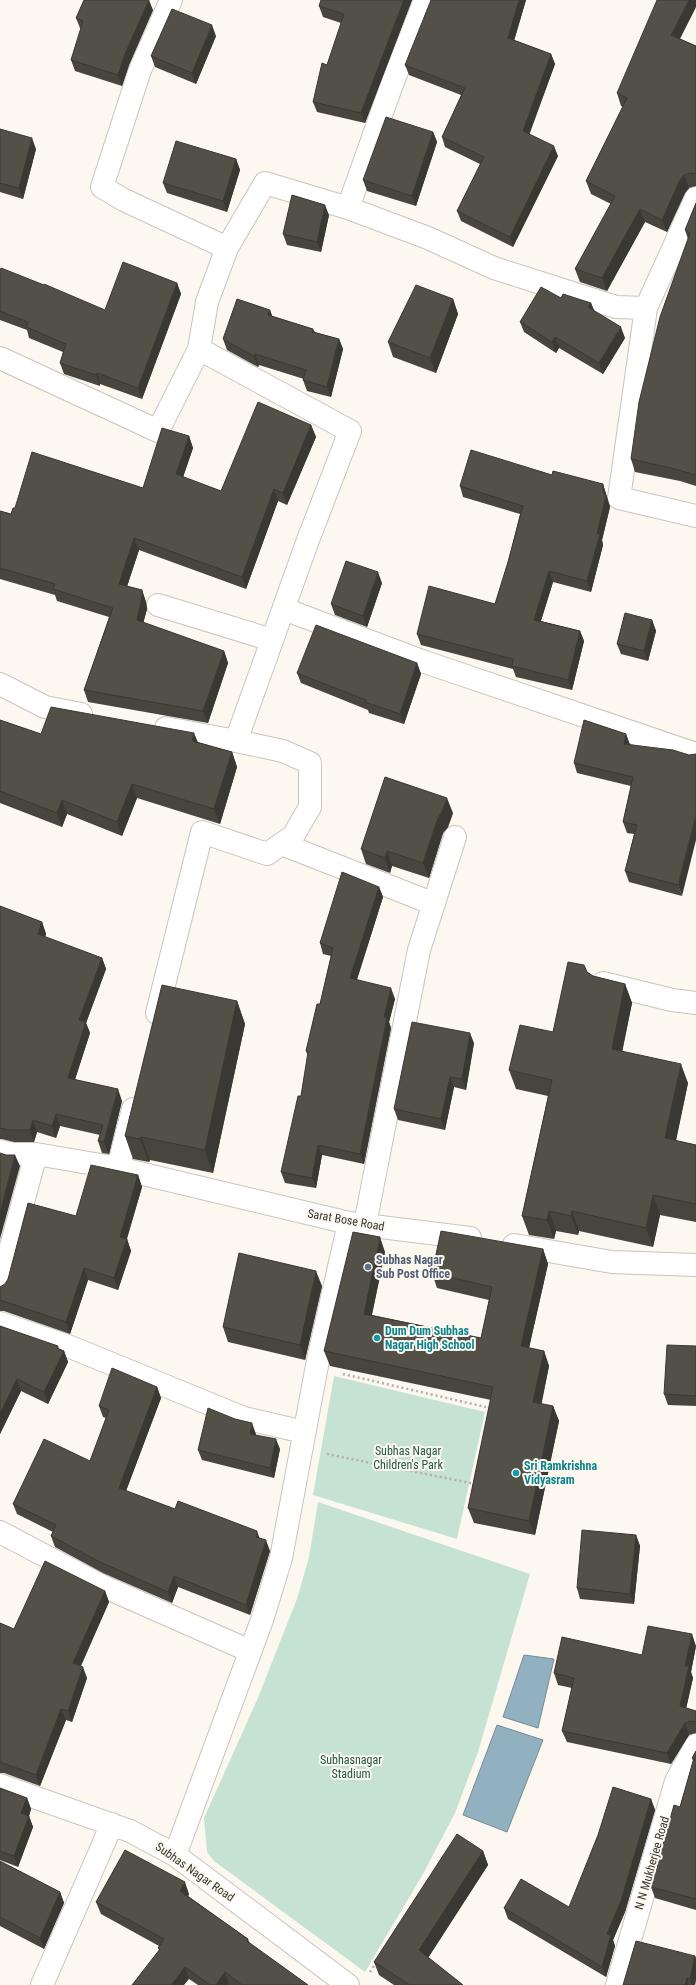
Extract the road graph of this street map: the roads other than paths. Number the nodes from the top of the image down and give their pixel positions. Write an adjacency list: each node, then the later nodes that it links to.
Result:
1 (171, 0): 5 (street)
2 (425, 0): 4 (street)
3 (696, 198): 6 (street)
4 (348, 208): 5 (street); 6 (street)
5 (227, 248): 7 (street)
6 (646, 308): 9 (street)
7 (199, 349): 8 (street); 11 (street)
8 (0, 358)
9 (696, 516)
10 (158, 605): 12 (street)
11 (284, 608): 12 (street); 17 (street)
12 (272, 640): 16 (street)
13 (0, 684): 14 (street)
14 (98, 717)
15 (144, 725): 16 (street)
16 (236, 741): 19 (street)
17 (696, 754)
18 (455, 837): 20 (street)
19 (282, 844): 20 (street); 23 (street)
20 (434, 904): 28 (street)
21 (603, 983): 22 (street)
22 (696, 1003)
23 (153, 1030)
24 (137, 1091): 27 (street)
25 (0, 1151): 26 (street, Sarat Bose Road)
26 (36, 1154): 27 (street, Sarat Bose Road); 30 (street)
27 (118, 1168): 28 (street, Sarat Bose Road)
28 (357, 1223): 29 (street, Sarat Bose Road); 32 (street)
29 (696, 1265)
30 (0, 1287)
31 (0, 1323): 32 (street)
32 (303, 1441): 34 (street)
33 (0, 1532): 34 (street)
34 (250, 1651): 38 (street)
35 (696, 1745): 41 (street, N N Mukherjee Road)
36 (0, 1785): 37 (street, Subhas Nagar Road)
37 (112, 1824): 38 (street, Subhas Nagar Road); 40 (street)
38 (175, 1855): 39 (street, Subhas Nagar Road)
39 (357, 1982)
40 (42, 1985)
41 (617, 1985)

